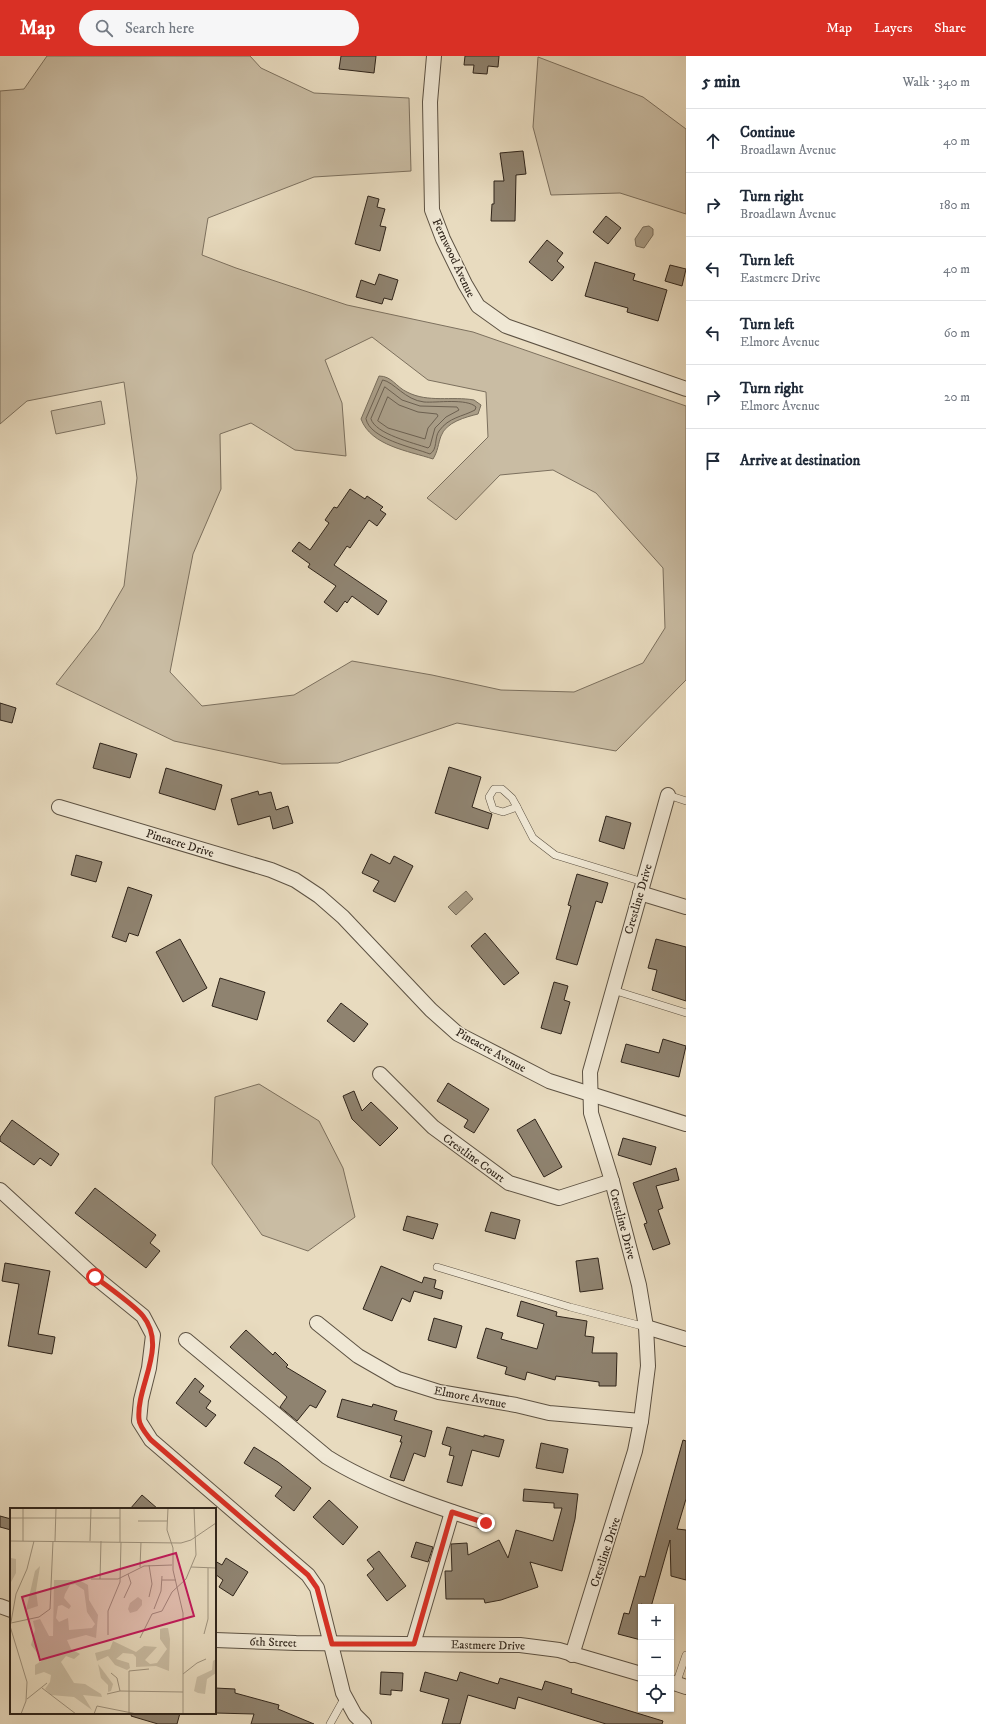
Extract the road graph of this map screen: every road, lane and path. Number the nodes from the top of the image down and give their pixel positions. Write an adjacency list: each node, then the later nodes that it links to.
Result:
1 (434, 56): 2 (street, Fernwood Avenue)
2 (686, 389)
3 (668, 795): 4 (lane); 8 (street, Crestline Drive)
4 (686, 801)
5 (59, 807): 7 (street, Pineacre Drive)
6 (517, 808): 8 (lane)
7 (299, 882): 13 (street, Pineacre Avenue)
8 (642, 888): 9 (street); 10 (street, Crestline Drive)
9 (686, 908)
10 (613, 990): 11 (lane); 13 (street, Crestline Drive)
11 (686, 1013)
12 (380, 1074): 15 (street, Crestline Court)
13 (590, 1094): 14 (street, Pineacre Avenue); 15 (street, Crestline Drive)
14 (686, 1124)
15 (612, 1182): 19 (street, Crestline Drive)
16 (0, 1190): 28 (street)
17 (437, 1267): 19 (lane)
18 (318, 1324): 22 (street, Elmore Avenue)
19 (646, 1327): 20 (street); 22 (street, Crestline Drive)
20 (686, 1339)
21 (186, 1340): 23 (street)
22 (641, 1421): 30 (street, Crestline Drive)
23 (452, 1512): 24 (street); 29 (street)
24 (486, 1523)
25 (0, 1606): 26 (street)
26 (10, 1610)
27 (216, 1640): 28 (street, 6th Street)
28 (332, 1644): 29 (street, Eastmere Drive); 34 (street)
29 (414, 1644): 30 (street, Eastmere Drive)
30 (572, 1655): 32 (street, Eastmere Drive)
31 (686, 1655): 33 (lane)
32 (638, 1673)
33 (678, 1685)
34 (345, 1697): 35 (lane); 36 (street)
35 (330, 1724)
36 (364, 1724)

